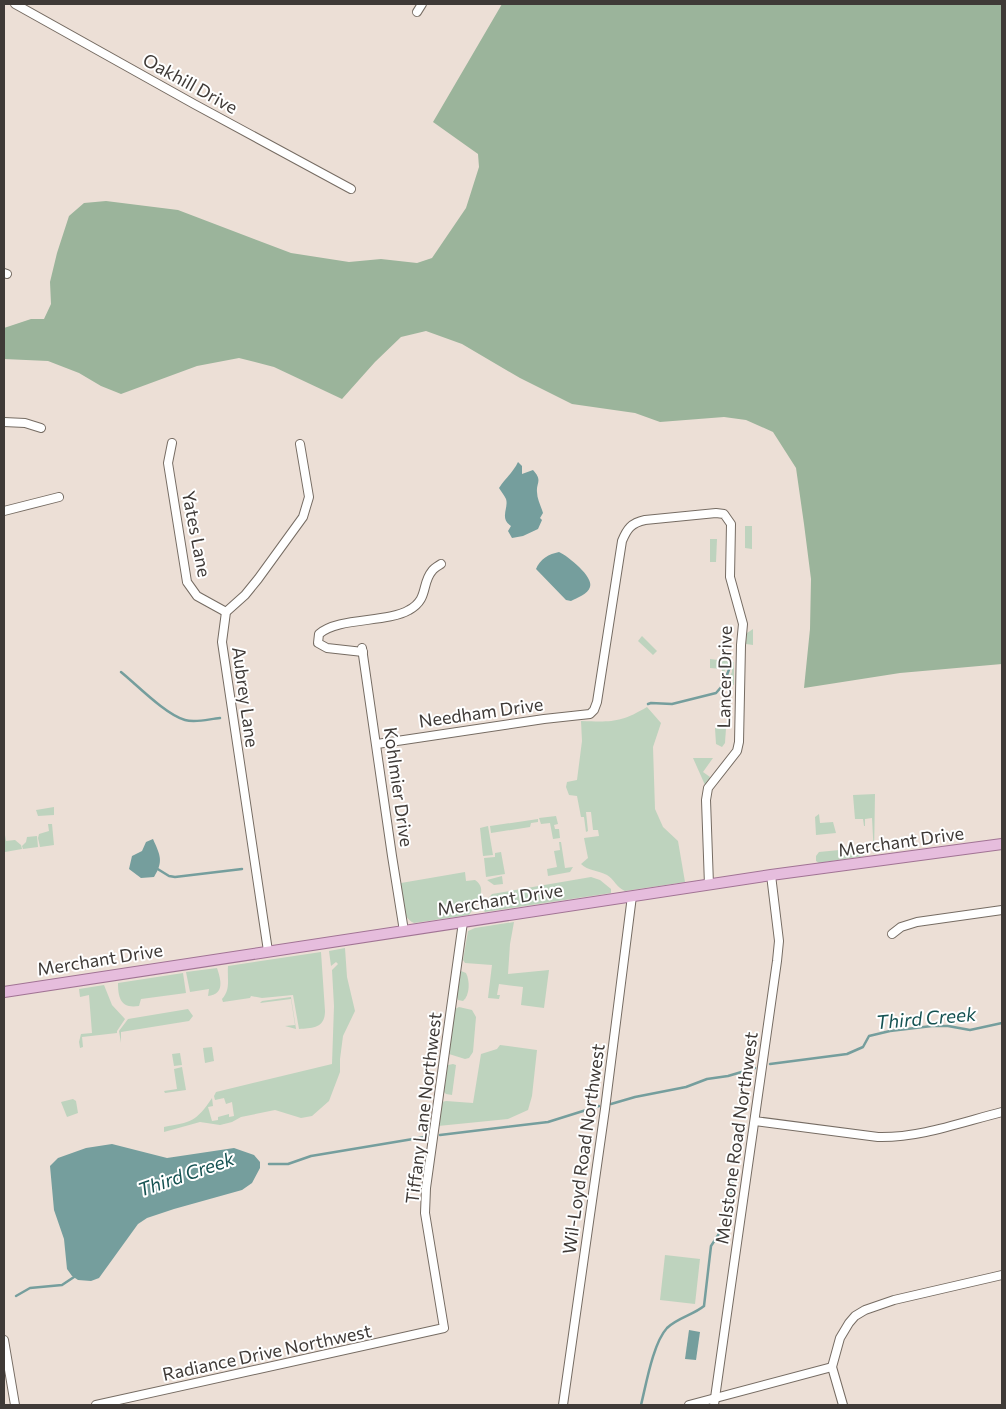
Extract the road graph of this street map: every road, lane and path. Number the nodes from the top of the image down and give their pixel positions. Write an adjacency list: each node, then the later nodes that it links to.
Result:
1 (15, 4): 4 (street, Oakhill Drive)
2 (422, 4): 3 (street)
3 (417, 12)
4 (351, 189)
5 (4, 422): 6 (street)
6 (41, 428)
7 (172, 442): 12 (street, Yates Lane)
8 (300, 444): 12 (street)
9 (58, 497): 10 (street)
10 (4, 511)
11 (441, 564): 14 (street, Kohlmier Drive)
12 (226, 612): 23 (street, Aubrey Lane)
13 (590, 714): 14 (street, Needham Drive); 17 (street, Lancer Drive)
14 (377, 744): 21 (street, Kohlmier Drive)
15 (1002, 844): 16 (main road, Merchant Drive)
16 (771, 875): 17 (main road, Merchant Drive); 26 (street, Melstone Road Northwest)
17 (709, 885): 18 (main road, Merchant Drive)
18 (632, 896): 20 (main road, Merchant Drive); 34 (street, Wil-Loyd Road Northwest)
19 (1002, 910): 22 (street)
20 (463, 922): 21 (main road, Merchant Drive); 28 (street, Tiffany Lane Northwest)
21 (404, 931): 23 (main road, Merchant Drive)
22 (892, 934)
23 (268, 951): 24 (main road, Merchant Drive)
24 (4, 992)
25 (1002, 1112): 26 (street)
26 (755, 1121): 31 (street, Melstone Road Northwest)
27 (1002, 1275): 30 (street)
28 (444, 1328): 33 (street, Radiance Drive Northwest)
29 (4, 1340): 32 (street)
30 (832, 1367): 31 (street); 36 (street)
31 (715, 1402): 35 (street)
32 (15, 1405)
33 (96, 1405)
34 (563, 1405)
35 (689, 1405)
36 (843, 1405)

